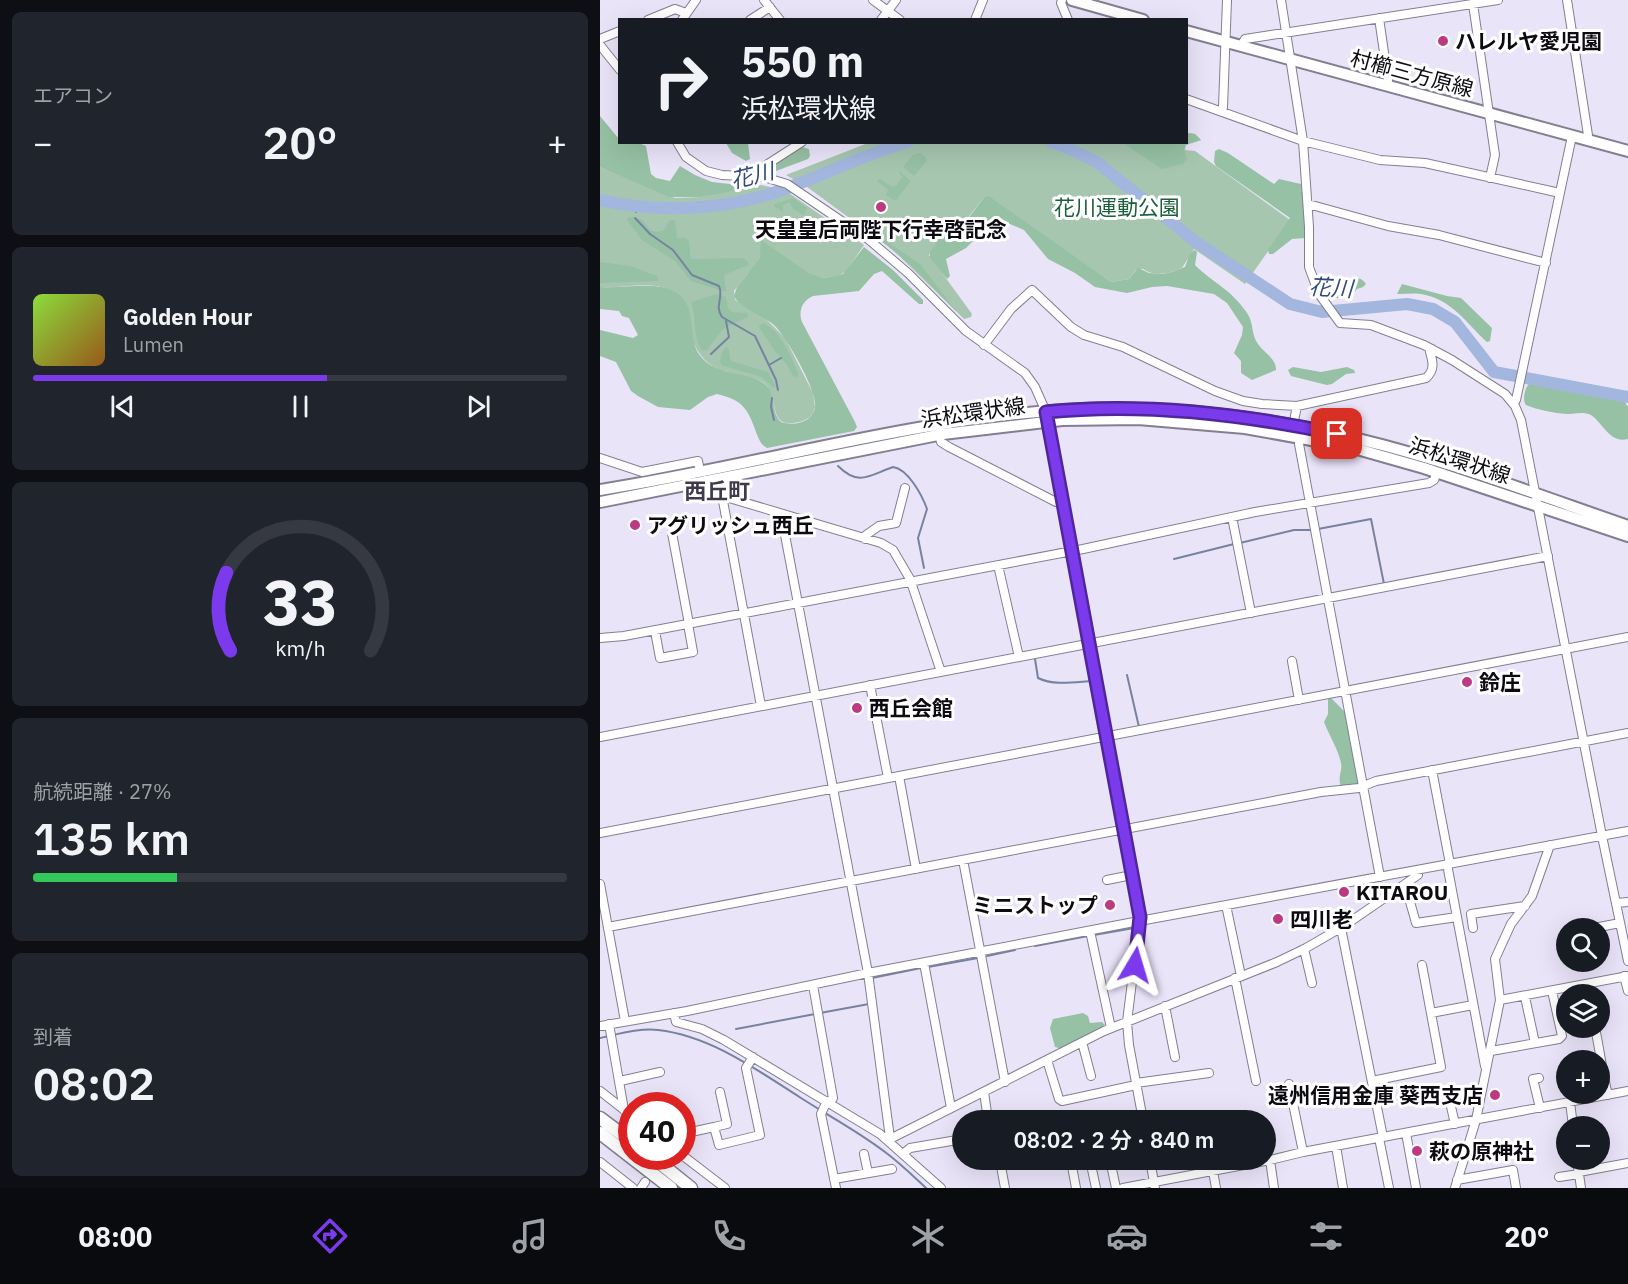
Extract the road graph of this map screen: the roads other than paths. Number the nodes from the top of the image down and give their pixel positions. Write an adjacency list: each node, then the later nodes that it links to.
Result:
1 (696, 0): 16 (street)
2 (764, 0): 14 (street)
3 (873, 0): 15 (street)
4 (897, 0): 15 (street)
5 (982, 0): 22 (street)
6 (1062, 0): 23 (street)
7 (1071, 0): 12 (main road)
8 (1227, 0): 30 (street)
9 (1281, 0): 28 (street)
10 (1496, 0): 13 (street)
11 (1567, 0): 40 (street)
12 (1104, 4): 24 (main road)
13 (1473, 4): 25 (street); 38 (street)
14 (770, 7): 18 (street); 19 (street)
15 (887, 11): 20 (street); 21 (street)
16 (684, 16): 17 (street)
17 (653, 18)
18 (753, 18)
19 (778, 18)
20 (882, 18)
21 (897, 18)
22 (976, 18)
23 (1067, 18)
24 (1138, 18)
25 (1380, 18): 28 (street); 35 (street)
26 (618, 32): 29 (street)
27 (1188, 32): 30 (main road, 村櫛三方原線)
28 (1286, 32): 32 (street); 33 (street)
29 (600, 39)
30 (1225, 42): 32 (main road, 村櫛三方原線); 37 (street)
31 (600, 45): 34 (street)
32 (1240, 46): 33 (main road, 村櫛三方原線)
33 (1290, 60): 35 (main road, 村櫛三方原線); 41 (street)
34 (618, 68)
35 (1387, 86): 38 (main road, 村櫛三方原線)
36 (1188, 100): 37 (street)
37 (1222, 112): 41 (street)
38 (1489, 114): 39 (main road, 村櫛三方原線); 46 (street)
39 (1572, 136): 40 (main road, 村櫛三方原線); 47 (street)
40 (1586, 140): 44 (main road, 村櫛三方原線)
41 (1303, 141): 46 (street); 48 (street)
42 (678, 144): 45 (street)
43 (799, 144): 45 (street)
44 (1628, 151)
45 (756, 177): 50 (street)
46 (1490, 178): 47 (street)
47 (1560, 193): 49 (street)
48 (1308, 204): 49 (street); 51 (street)
49 (1546, 263): 52 (street)
50 (984, 345): 53 (street); 54 (street)
51 (1431, 349): 52 (street); 53 (street)
52 (1513, 403): 65 (street)
53 (1297, 406): 55 (street)
54 (1047, 417): 55 (main road, 浜松環状線); 56 (main road, 浜松環状線); 57 (main road, 浜松環状線); 60 (main road, 浜松環状線); 64 (street)
55 (1293, 426): 65 (main road, 浜松環状線)
56 (939, 434): 60 (main road, 浜松環状線); 64 (street)
57 (1300, 437): 59 (main road, 浜松環状線); 67 (street)
58 (600, 458): 60 (street)
59 (1437, 472): 65 (main road, 浜松環状線); 67 (street)
60 (703, 476): 62 (main road, 浜松環状線); 63 (street); 66 (main road, 浜松環状線)
61 (905, 488): 73 (street)
62 (600, 490)
63 (724, 496): 68 (street); 81 (street)
64 (1062, 501): 74 (street)
65 (1538, 501): 70 (main road, 浜松環状線); 72 (main road, 浜松環状線); 75 (street)
66 (600, 502)
67 (1310, 503): 69 (street); 78 (street)
68 (783, 514): 73 (street); 79 (street)
69 (1232, 517): 74 (street); 80 (street)
70 (1628, 526)
71 (672, 533): 82 (street)
72 (1628, 536)
73 (865, 539): 77 (street)
74 (1071, 551): 76 (street); 86 (street)
75 (1548, 556): 78 (street); 87 (street)
76 (998, 565): 77 (street); 88 (street)
77 (911, 582): 79 (street); 90 (street)
78 (1328, 598): 80 (street); 92 (street)
79 (798, 603): 81 (street); 93 (street)
80 (1251, 613): 86 (street)
81 (744, 614): 82 (street); 95 (street)
82 (689, 624): 83 (street); 83 (street)
83 (655, 631): 85 (street)
84 (1628, 637): 87 (street)
85 (600, 638)
86 (1089, 644): 88 (street); 98 (street)
87 (1566, 649): 92 (street); 99 (street)
88 (1019, 657): 90 (street)
89 (1292, 661): 94 (street)
90 (941, 672): 91 (street)
91 (870, 685): 93 (street); 102 (street)
92 (1346, 691): 94 (street); 103 (street)
93 (816, 696): 95 (street); 104 (street)
94 (1299, 700): 98 (street)
95 (761, 706): 97 (street)
96 (1628, 733): 99 (street)
97 (600, 736)
98 (1107, 736): 101 (street); 105 (street)
99 (1584, 741): 100 (street); 108 (street)
100 (1432, 770): 103 (street); 111 (street)
101 (899, 776): 102 (street); 112 (street)
102 (888, 778): 104 (street)
103 (1364, 786): 105 (street); 115 (street)
104 (833, 788): 107 (street); 117 (street)
105 (1124, 829): 110 (street); 114 (street)
106 (1628, 831): 108 (street)
107 (600, 833)
108 (1602, 836): 109 (street); 121 (street)
109 (1550, 845): 111 (street); 123 (street)
110 (963, 860): 112 (street); 133 (street)
111 (1449, 864): 113 (street); 124 (street)
112 (916, 868): 117 (street)
113 (1417, 870): 115 (street); 119 (street)
114 (1132, 875): 116 (street); 125 (street)
115 (1380, 877): 122 (street)
116 (1107, 880)
117 (851, 881): 128 (street); 137 (street)
118 (600, 884): 128 (street)
119 (1405, 884): 124 (street); 129 (street)
120 (1628, 902): 121 (street)
121 (1616, 903): 126 (street)
122 (1226, 905): 125 (street); 139 (street)
123 (1525, 906): 130 (street); 147 (street)
124 (1457, 917): 148 (street)
125 (1140, 921): 131 (street); 153 (street)
126 (1620, 924): 127 (street); 134 (street)
127 (1610, 926)
128 (608, 927): 152 (street)
129 (1341, 928): 132 (street); 170 (street)
130 (1473, 928)
131 (1090, 931): 133 (street); 155 (street)
132 (1304, 949): 139 (street); 140 (street)
133 (980, 952): 135 (street); 171 (street)
134 (1628, 961)
135 (924, 963): 137 (street); 184 (street)
136 (1422, 965): 151 (street)
137 (868, 973): 142 (street); 197 (street)
138 (1626, 976): 141 (street); 145 (street)
139 (1238, 977): 149 (street); 169 (street)
140 (1312, 983)
141 (1587, 984)
142 (813, 985): 150 (street); 181 (street)
143 (1556, 990): 144 (street)
144 (1552, 991): 146 (street); 158 (street)
145 (1628, 991)
146 (1525, 997): 147 (street); 158 (street)
147 (1500, 1000): 159 (street)
148 (1473, 1005): 151 (street); 163 (street)
149 (1165, 1006): 153 (street); 160 (street)
150 (674, 1013): 152 (street); 162 (street)
151 (1431, 1013): 170 (street)
152 (625, 1021): 156 (street)
153 (1127, 1022): 155 (street); 172 (street)
154 (600, 1026): 156 (street)
155 (1111, 1028): 157 (street)
156 (610, 1030): 168 (street)
157 (1082, 1042): 161 (street); 166 (street)
158 (1535, 1043): 159 (street)
159 (1491, 1051): 163 (street)
160 (1175, 1057)
161 (1047, 1060): 171 (street); 172 (street)
162 (750, 1061): 181 (street); 191 (street)
163 (1486, 1069): 189 (street)
164 (660, 1072): 168 (street)
165 (1209, 1073): 172 (street)
166 (1091, 1076)
167 (1539, 1078): 185 (street)
168 (620, 1081): 176 (street)
169 (1256, 1081)
170 (1372, 1081): 196 (street)
171 (1005, 1082): 178 (street)
172 (1136, 1084): 187 (street)
173 (1289, 1084): 200 (street)
174 (600, 1091): 183 (street)
175 (1628, 1091): 179 (street)
176 (622, 1092)
177 (720, 1092): 191 (street)
178 (984, 1092): 184 (street); 186 (street)
179 (1610, 1095)
180 (1449, 1098): 190 (street)
181 (828, 1103): 197 (street); 221 (street)
182 (1560, 1104): 185 (street)
183 (618, 1105)
184 (951, 1108): 197 (street)
185 (1540, 1108): 189 (street)
186 (987, 1110)
187 (1141, 1110)
188 (600, 1118): 193 (highway)
189 (1476, 1120): 190 (street); 222 (street)
190 (1455, 1124): 195 (street)
191 (714, 1127): 192 (street)
192 (696, 1131)
193 (618, 1132)
194 (600, 1133): 225 (highway)
195 (1406, 1133): 196 (street); 239 (street)
196 (1381, 1137): 199 (street); 238 (street)
197 (889, 1139): 201 (street)
198 (952, 1141): 201 (street)
199 (1336, 1146): 200 (street); 237 (street)
200 (1303, 1152): 203 (street)
201 (904, 1153): 229 (street)
202 (864, 1154): 218 (street)
203 (1276, 1159)
204 (600, 1162): 224 (street)
205 (1628, 1163): 219 (street)
206 (696, 1166): 227 (street)
207 (892, 1169): 218 (street)
208 (668, 1170): 226 (highway)
209 (1002, 1170): 230 (street)
210 (1073, 1170): 231 (street)
211 (1092, 1170): 232 (street)
212 (1112, 1170): 233 (street)
213 (1152, 1170): 223 (street)
214 (1218, 1170): 217 (street)
215 (1271, 1170): 236 (street)
216 (1579, 1170): 219 (street)
217 (1213, 1171): 223 (street); 235 (street)
218 (868, 1173): 221 (street)
219 (1579, 1173): 220 (street); 241 (street)
220 (1560, 1177)
221 (834, 1179): 228 (street)
222 (1456, 1184): 240 (street)
223 (1154, 1185): 234 (street)
224 (633, 1188)
225 (671, 1188)
226 (691, 1188)
227 (725, 1188)
228 (836, 1188)
229 (941, 1188)
230 (1005, 1188)
231 (1076, 1188)
232 (1096, 1188)
233 (1116, 1188)
234 (1123, 1188)
235 (1216, 1188)
236 (1274, 1188)
237 (1343, 1188)
238 (1389, 1188)
239 (1416, 1188)
240 (1516, 1188)
241 (1581, 1188)

